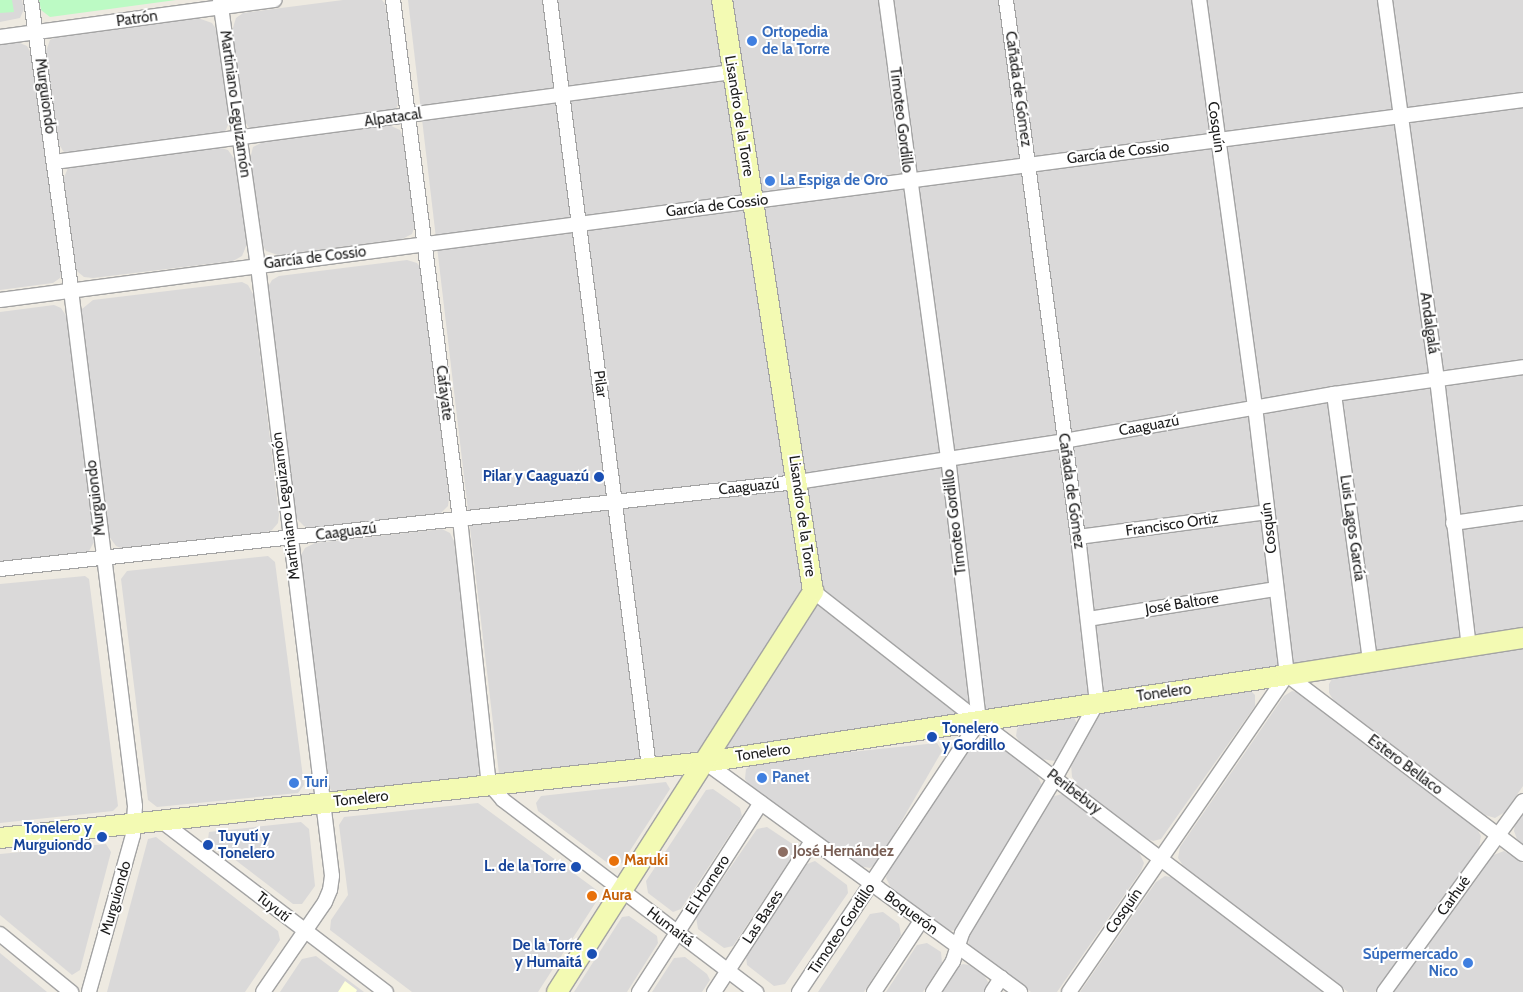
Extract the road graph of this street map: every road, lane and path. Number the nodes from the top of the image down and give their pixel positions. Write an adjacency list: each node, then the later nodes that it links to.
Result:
1 (31, 0): 11 (street, Murguiondo)
2 (275, 0): 10 (street, Patrón)
3 (393, 0): 17 (street, Cafayate)
4 (550, 0): 14 (street, Pilar)
5 (722, 0): 13 (street, Lisandro de la Torre)
6 (886, 0): 22 (street, Timoteo Gordillo)
7 (1006, 0): 21 (street, Cañada de Gómez)
8 (1199, 0): 19 (street, Cosquín)
9 (1385, 0): 16 (street, Andalgalá)
10 (221, 4): 11 (street, Patrón); 18 (street, Martiniano Leguizamón)
11 (36, 32): 12 (street, Patrón); 20 (street, Murguiondo)
12 (0, 37)
13 (732, 72): 14 (street, Alpatacal); 23 (street, Lisandro de la Torre)
14 (561, 93): 17 (street, Alpatacal); 24 (street, Pilar)
15 (1523, 100): 16 (street, García de Cossio)
16 (1400, 116): 19 (street, García de Cossio); 30 (street, Andalgalá)
17 (409, 117): 18 (street, Alpatacal); 25 (street, Cafayate)
18 (239, 138): 20 (street, Alpatacal); 26 (street, Martiniano Leguizamón)
19 (1218, 140): 21 (street, García de Cossio); 32 (street, Cosquín)
20 (54, 162): 27 (street, Murguiondo)
21 (1028, 165): 22 (street, García de Cossio); 33 (street, Cañada de Gómez)
22 (909, 180): 23 (street, García de Cossio); 34 (street, Timoteo Gordillo)
23 (752, 201): 24 (street, García de Cossio); 35 (street, Lisandro de la Torre)
24 (579, 224): 25 (street, García de Cossio); 36 (street, Pilar)
25 (426, 244): 26 (street, García de Cossio); 39 (street, Cafayate)
26 (258, 266): 27 (street, García de Cossio); 42 (street, Martiniano Leguizamón)
27 (72, 290): 28 (street, García de Cossio); 43 (street, Murguiondo)
28 (0, 300)
29 (1523, 367): 30 (street, Caaguazú)
30 (1437, 379): 31 (street, Caaguazú); 40 (street, Andalgalá)
31 (1334, 394): 32 (street, Caaguazú); 50 (street, Luis Lagos García)
32 (1254, 407): 33 (street, Caaguazú); 37 (street, Cosquín)
33 (1064, 441): 34 (street, Caaguazú); 41 (street, Cañada de Gómez)
34 (948, 458): 35 (street, Caaguazú); 53 (street, Timoteo Gordillo)
35 (797, 482): 36 (street, Caaguazú); 46 (street, Lisandro de la Torre)
36 (616, 501): 39 (street, Caaguazú); 55 (street, Pilar)
37 (1267, 512): 41 (street, Francisco Ortiz); 45 (street, Cosquín)
38 (1523, 512): 40 (street)
39 (460, 519): 42 (street, Caaguazú); 57 (street, Cafayate)
40 (1454, 523): 49 (street, Andalgalá)
41 (1078, 538): 47 (street, Cañada de Gómez)
42 (289, 539): 43 (street, Caaguazú); 59 (street, Martiniano Leguizamón)
43 (103, 558): 44 (street, Caaguazú); 62 (street, Murguiondo)
44 (0, 569)
45 (1276, 589): 47 (street, José Baltore); 51 (street, Cosquín)
46 (813, 591): 53 (street, Peribebuy); 54 (street, Lisandro de la Torre)
47 (1088, 620): 52 (street, Cañada de Gómez)
48 (1523, 638): 49 (street, Tonelero)
49 (1469, 646): 50 (street, Tonelero)
50 (1370, 661): 51 (street, Tonelero)
51 (1287, 675): 52 (street, Tonelero); 63 (street, Estero Bellaco); 67 (street, Cosquín)
52 (1097, 702): 53 (street, Tonelero); 56 (street)
53 (979, 721): 54 (street, Tonelero); 56 (street, Peribebuy); 68 (street, Timoteo Gordillo)
54 (705, 762): 55 (street, Tonelero); 60 (street, Boquerón); 69 (street, Lisandro de la Torre)
55 (649, 768): 57 (street, Tonelero)
56 (1055, 778): 67 (street, Peribebuy); 74 (street)
57 (491, 786): 59 (street, Tonelero); 69 (street, Humaitá)
58 (1523, 801): 63 (street, Carhué)
59 (322, 803): 61 (street, Tonelero); 71 (street, Martiniano Leguizamón)
60 (760, 804): 65 (street, Boquerón); 72 (street, El Hornero)
61 (160, 820): 62 (street, Tonelero); 71 (street, Tuyutí)
62 (135, 823): 64 (street, Tonelero); 78 (street, Murguiondo)
63 (1498, 835): 66 (street, Estero Bellaco); 92 (street, Carhué)
64 (0, 838)
65 (812, 841): 68 (street, Boquerón); 75 (street, Las Bases)
66 (1523, 854)
67 (1161, 858): 90 (street, Cosquín); 91 (street, Peribebuy)
68 (871, 884): 70 (street, Boquerón); 85 (street, Timoteo Gordillo)
69 (622, 890): 72 (street, Humaitá); 81 (street, Lisandro de la Torre)
70 (921, 921): 74 (street, Boquerón); 86 (street)
71 (304, 931): 79 (street, Martiniano Leguizamón); 80 (street, Tuyutí)
72 (677, 933): 75 (street, Humaitá); 82 (street, El Hornero)
73 (0, 934): 77 (street)
74 (958, 947): 76 (street, Boquerón); 87 (street)
75 (728, 971): 83 (street, Las Bases); 84 (street, Humaitá)
76 (1001, 978): 88 (street); 89 (street, Boquerón)
77 (71, 992)
78 (90, 992)
79 (263, 992)
80 (386, 992)
81 (557, 992)
82 (639, 992)
83 (714, 992)
84 (756, 992)
85 (799, 992)
86 (874, 992)
87 (933, 992)
88 (992, 992)
89 (1020, 992)
90 (1069, 992)
91 (1336, 992)
92 (1384, 992)

